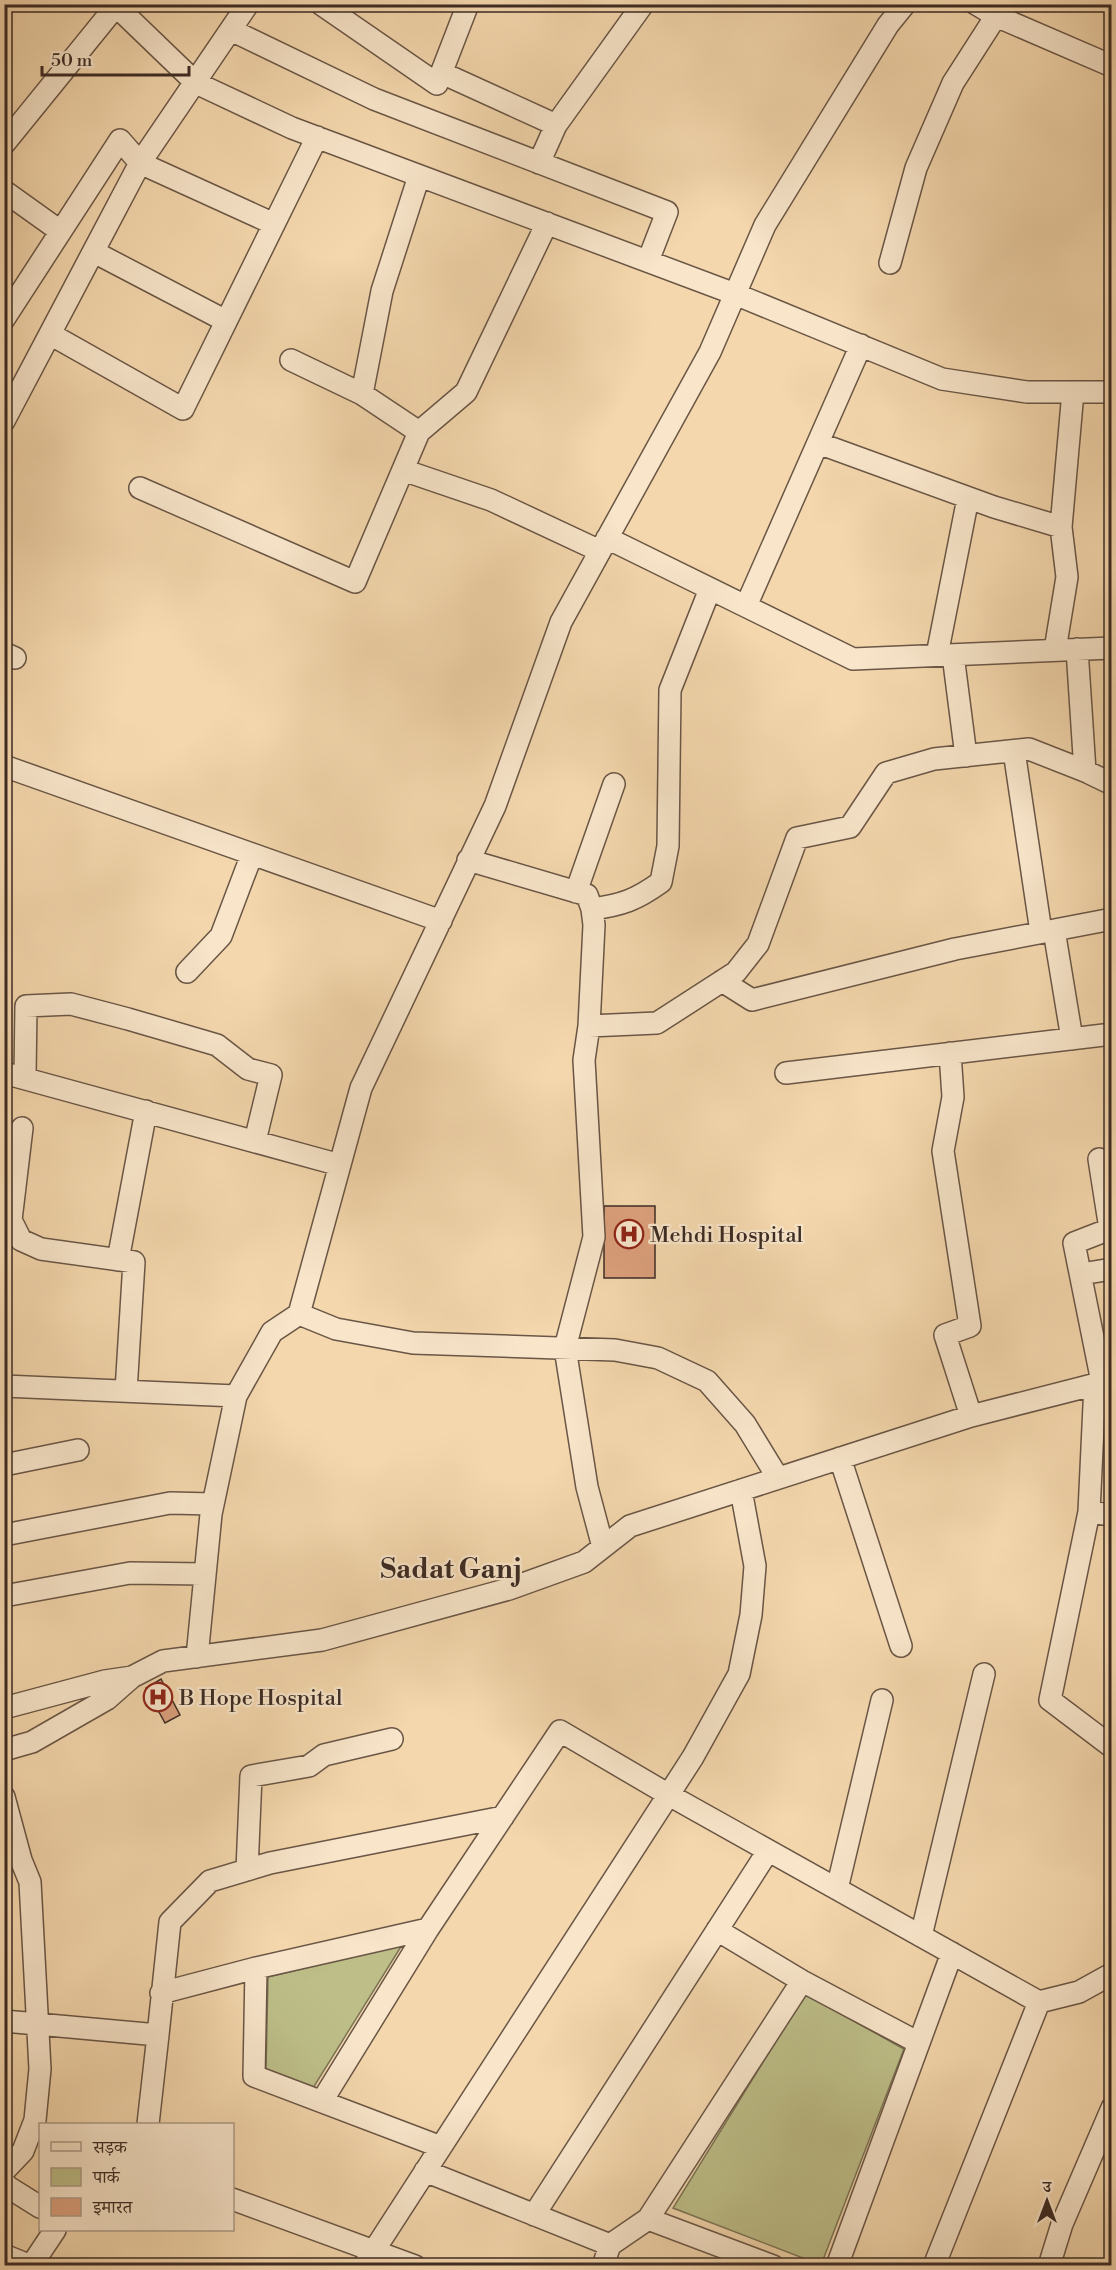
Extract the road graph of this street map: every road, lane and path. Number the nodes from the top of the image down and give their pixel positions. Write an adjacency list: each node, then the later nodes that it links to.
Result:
1 (248, 4): 9 (street)
2 (321, 4): 11 (street)
3 (468, 4): 11 (street)
4 (643, 4): 13 (street)
5 (905, 4): 26 (street)
6 (976, 4): 8 (street)
7 (115, 5): 12 (street); 15 (street)
8 (996, 16): 10 (street); 25 (street)
9 (231, 30): 12 (street); 17 (street)
10 (1112, 66)
11 (442, 73): 13 (street)
12 (196, 83): 14 (street); 16 (street)
13 (556, 125): 17 (street)
14 (316, 137): 18 (street); 21 (street)
15 (4, 144)
16 (140, 163): 21 (street); 22 (street); 23 (street)
17 (539, 163): 24 (street)
18 (419, 176): 20 (street); 34 (street)
19 (4, 191): 22 (street)
20 (547, 223): 24 (street); 36 (street)
21 (274, 224): 28 (street)
22 (60, 231): 27 (street)
23 (94, 252): 28 (street); 29 (street)
24 (648, 261): 26 (street)
25 (890, 263)
26 (735, 294): 30 (street); 42 (street)
27 (4, 319)
28 (226, 321): 29 (street)
29 (50, 334): 35 (street)
30 (861, 345): 32 (street); 37 (street)
31 (291, 360): 34 (street)
32 (1073, 392): 33 (street); 41 (street)
33 (1112, 392)
34 (362, 394): 36 (street)
35 (4, 421)
36 (419, 432): 38 (street)
37 (818, 444): 40 (street); 44 (street)
38 (403, 470): 39 (street); 42 (street)
39 (140, 488)
40 (968, 498): 41 (street); 48 (street)
41 (1061, 527): 47 (street)
42 (603, 545): 43 (street); 56 (street)
43 (710, 589): 44 (street); 58 (street)
44 (746, 606): 48 (street)
45 (1112, 648): 46 (street)
46 (1077, 649): 47 (street); 52 (street)
47 (1055, 650): 48 (street)
48 (945, 655): 50 (street)
49 (1014, 751): 50 (street); 52 (street); 61 (street)
50 (966, 756): 63 (street)
51 (4, 765): 55 (street)
52 (1085, 771): 54 (street)
53 (614, 784): 57 (street)
54 (1112, 784)
55 (252, 854): 60 (street); 62 (street)
56 (468, 860): 57 (street); 60 (street)
57 (576, 892): 58 (street)
58 (592, 909): 64 (street)
59 (1112, 919): 61 (street)
60 (441, 921): 74 (street)
61 (1047, 931): 63 (street); 66 (street)
62 (187, 972)
63 (722, 981): 64 (street)
64 (589, 1026): 80 (street)
65 (1112, 1034): 66 (street)
66 (1072, 1039): 67 (street)
67 (950, 1053): 68 (street); 85 (street)
68 (786, 1072)
69 (15, 1075): 70 (street); 72 (street)
70 (146, 1111): 72 (street); 76 (street)
71 (22, 1128): 75 (street)
72 (255, 1141): 74 (street)
73 (1099, 1159): 78 (street)
74 (340, 1165): 79 (street)
75 (8, 1220): 76 (street)
76 (118, 1260): 83 (street)
77 (1112, 1269): 78 (street)
78 (1081, 1274): 81 (street)
79 (299, 1314): 80 (street); 84 (street)
80 (566, 1348): 89 (street); 95 (street)
81 (1103, 1382): 85 (street); 92 (street)
82 (4, 1386): 83 (street)
83 (126, 1391): 84 (street)
84 (236, 1396): 91 (street)
85 (971, 1416): 87 (street)
86 (78, 1450): 88 (street)
87 (840, 1458): 89 (street); 98 (street)
88 (4, 1465)
89 (778, 1478): 90 (street)
90 (741, 1490): 95 (street); 107 (street)
91 (213, 1504): 94 (street); 96 (street)
92 (1089, 1512): 93 (street); 105 (street)
93 (1112, 1515)
94 (4, 1535)
95 (603, 1548): 99 (street)
96 (205, 1574): 97 (street); 99 (street)
97 (4, 1596)
98 (901, 1646)
99 (197, 1657): 101 (street)
100 (984, 1674): 116 (street)
101 (132, 1677): 103 (street); 106 (street)
102 (882, 1700): 113 (street)
103 (4, 1708)
104 (393, 1739): 112 (street)
105 (1112, 1747)
106 (4, 1750)
107 (669, 1795): 109 (street); 110 (street); 130 (street)
108 (4, 1797): 111 (street)
109 (503, 1817): 112 (street); 114 (street)
110 (768, 1851): 113 (street); 115 (street)
111 (13, 1862): 124 (street)
112 (247, 1870): 121 (street)
113 (837, 1888): 116 (street)
114 (428, 1929): 118 (street); 127 (street)
115 (717, 1930): 120 (street); 136 (street)
116 (921, 1936): 117 (street)
117 (952, 1953): 122 (street); 126 (street)
118 (256, 1968): 121 (street); 127 (street)
119 (1112, 1977): 122 (street)
120 (802, 1981): 126 (street); 137 (street)
121 (161, 1994): 125 (street)
122 (1039, 2002): 145 (street)
123 (4, 2022): 124 (street)
124 (38, 2025): 125 (street); 131 (street)
125 (158, 2035): 129 (street)
126 (919, 2043): 144 (street)
127 (322, 2101): 130 (street)
128 (1112, 2108): 146 (street)
129 (148, 2123)
130 (441, 2147): 132 (street)
131 (4, 2171)
132 (425, 2171): 136 (street); 141 (street)
133 (4, 2182): 135 (street)
134 (234, 2200): 141 (street)
135 (39, 2206)
136 (534, 2215): 140 (street)
137 (648, 2218): 140 (street); 143 (street)
138 (54, 2231): 139 (street)
139 (4, 2255)
140 (607, 2255)
141 (369, 2258): 142 (street)
142 (415, 2265)
143 (773, 2265)
144 (837, 2265)
145 (934, 2265)
146 (1049, 2265)

